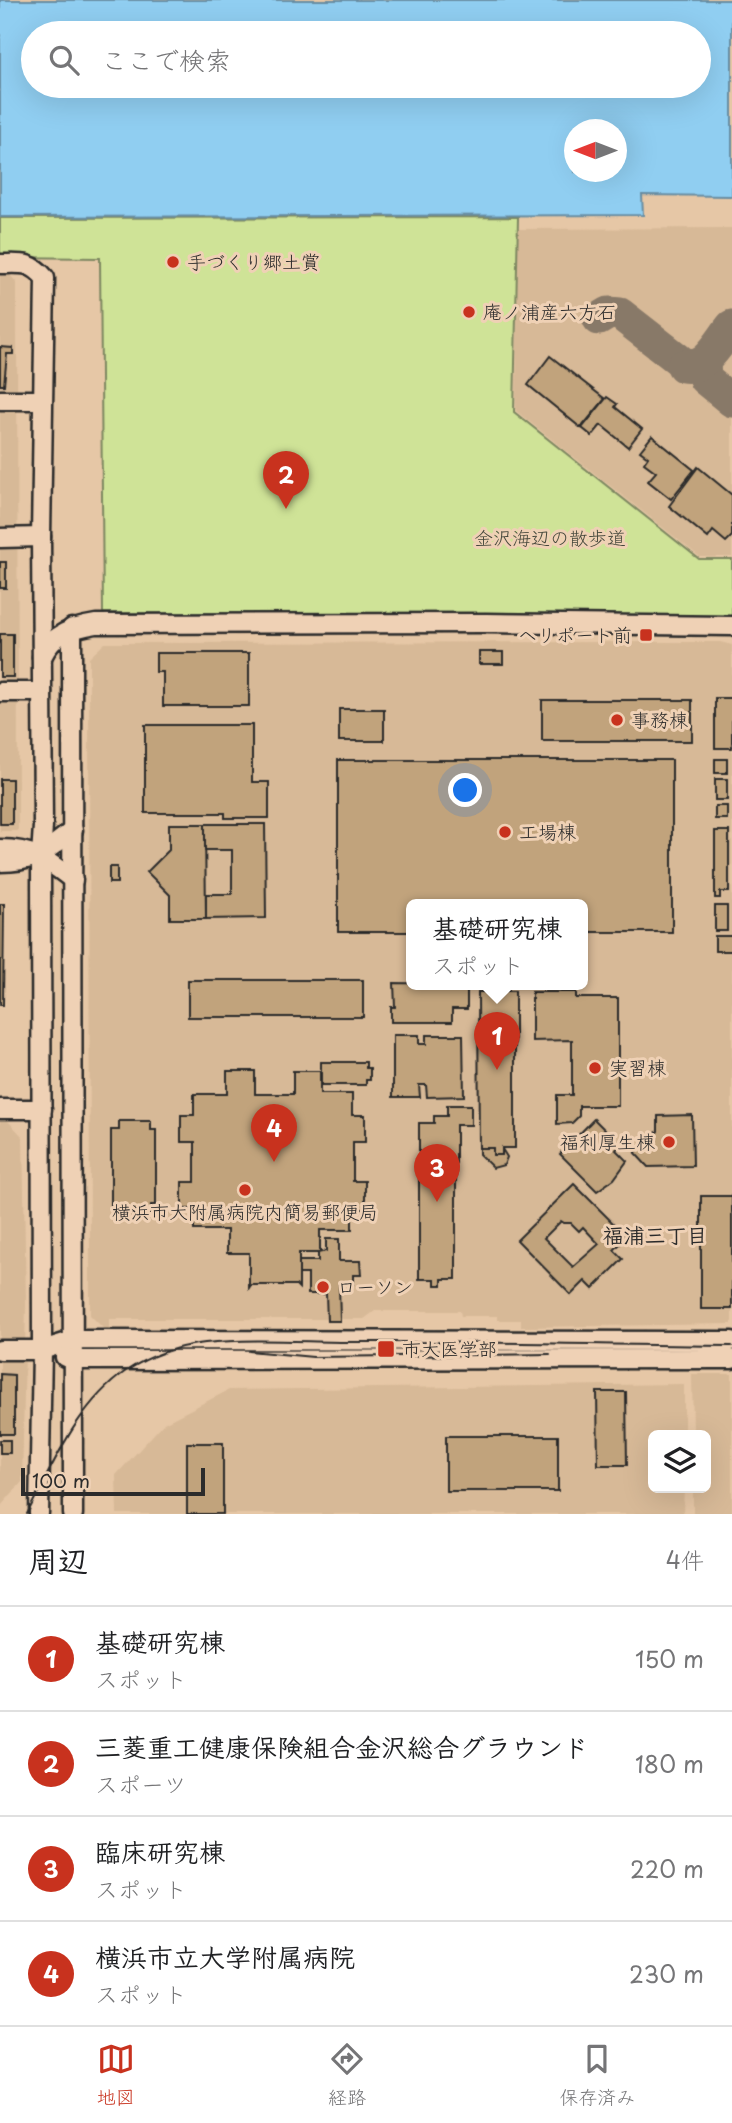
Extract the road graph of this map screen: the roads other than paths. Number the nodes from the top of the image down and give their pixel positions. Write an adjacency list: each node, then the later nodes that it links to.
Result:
1 (0, 264): 3 (street)
2 (0, 400): 3 (street)
3 (42, 400): 4 (street)
4 (41, 537): 5 (street); 6 (street)
5 (0, 538)
6 (42, 600): 8 (street); 10 (street)
7 (732, 626): 8 (street)
8 (72, 628): 9 (street); 10 (street); 13 (street)
9 (732, 633)
10 (42, 658): 12 (street)
11 (0, 692): 12 (street)
12 (42, 692): 15 (street)
13 (73, 830): 15 (street); 17 (street)
14 (0, 849): 15 (street)
15 (41, 856): 16 (street); 17 (street); 19 (street)
16 (0, 862)
17 (73, 880): 20 (street)
18 (0, 1109): 19 (street)
19 (41, 1109): 23 (street)
20 (74, 1340): 21 (street); 23 (street); 25 (street)
21 (732, 1341)
22 (0, 1350): 23 (street)
23 (41, 1350): 25 (street); 26 (street)
24 (732, 1359): 25 (street)
25 (74, 1360): 27 (street)
26 (39, 1514)
27 (73, 1514)

